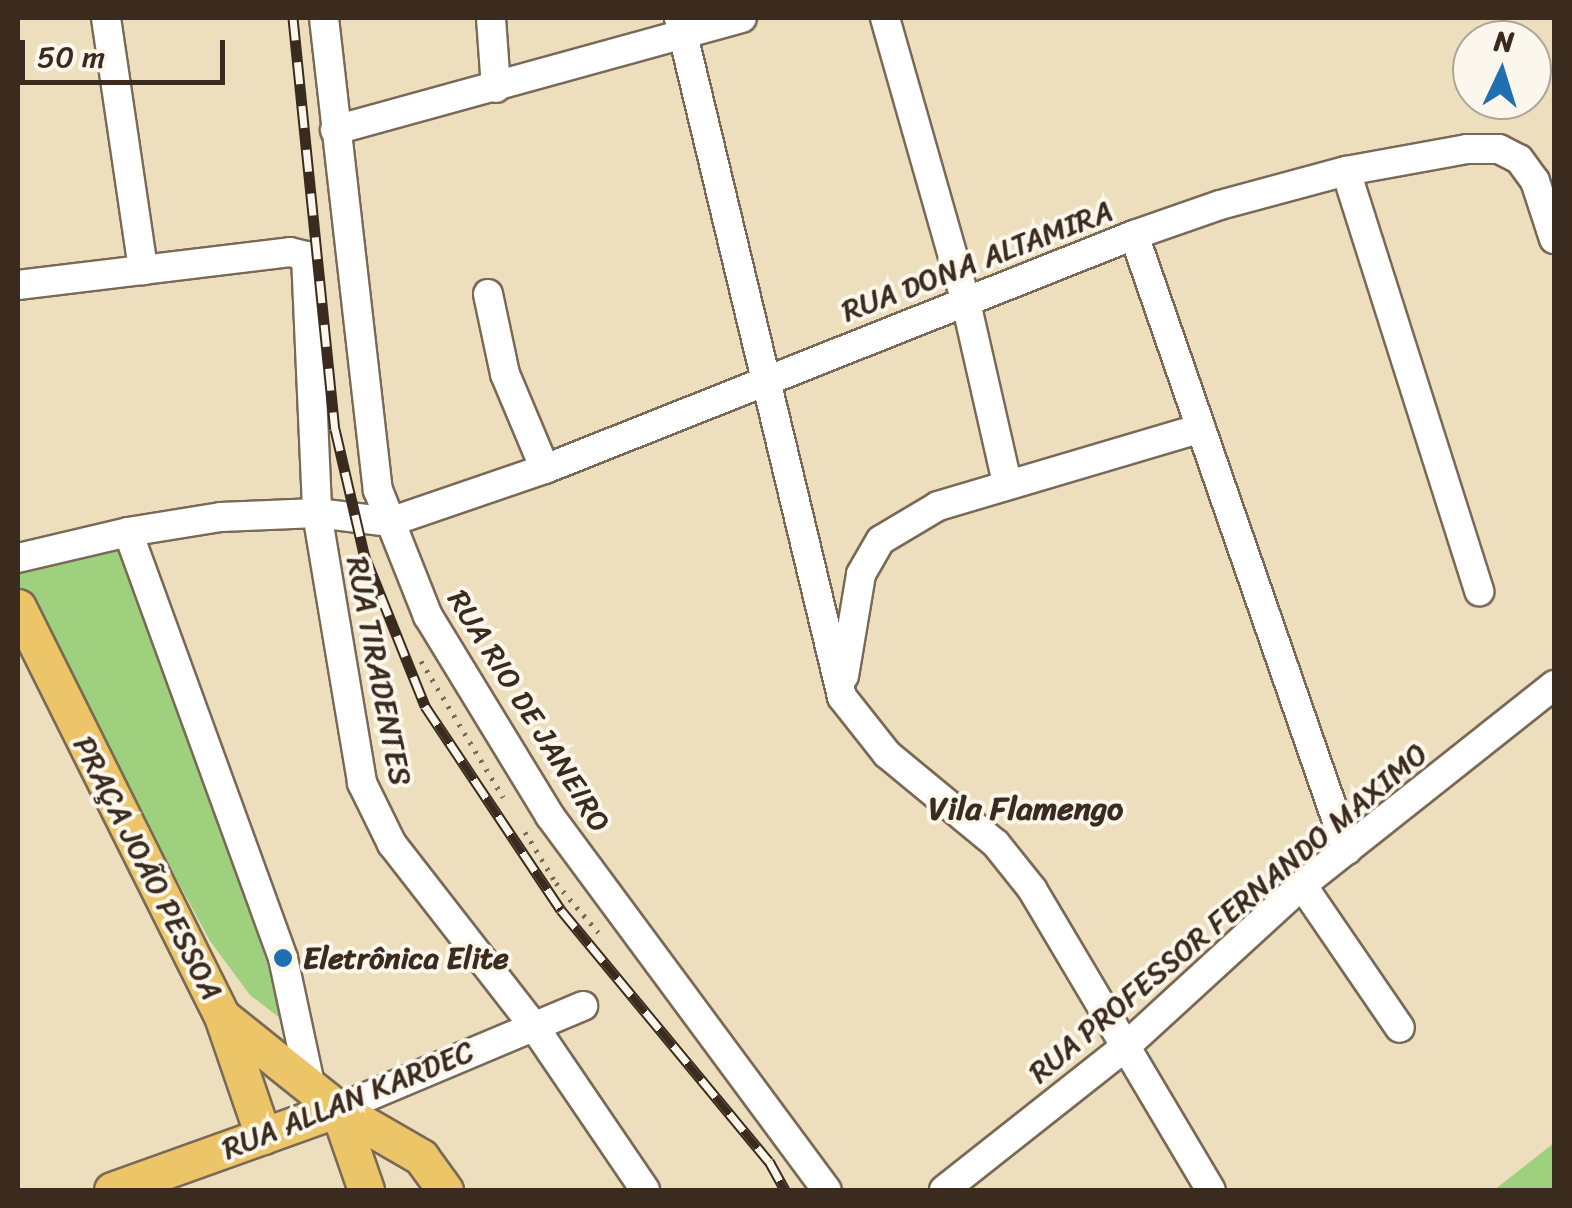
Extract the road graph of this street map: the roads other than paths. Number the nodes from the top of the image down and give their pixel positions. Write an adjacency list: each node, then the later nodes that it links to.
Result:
1 (106, 18): 12 (street)
2 (324, 18): 8 (street, RUA RIO DE JANEIRO)
3 (491, 18): 7 (street)
4 (742, 18): 6 (street)
5 (886, 18): 15 (street)
6 (681, 26): 7 (street); 16 (street)
7 (496, 88): 8 (street)
8 (335, 130): 21 (street, RUA RIO DE JANEIRO)
9 (1346, 171): 10 (street, RUA DONA ALTAMIRA); 11 (street, RUA DONA ALTAMIRA); 24 (street)
10 (1134, 235): 15 (street, RUA DONA ALTAMIRA); 17 (street)
11 (1554, 239)
12 (142, 270): 13 (street); 20 (street, RUA TIRADENTES)
13 (18, 285)
14 (488, 294): 18 (street)
15 (966, 298): 16 (street, RUA DONA ALTAMIRA); 19 (street)
16 (768, 377): 18 (street, RUA DONA ALTAMIRA); 27 (street)
17 (1201, 428): 19 (street); 28 (street)
18 (545, 468): 21 (street, RUA DONA ALTAMIRA)
19 (1007, 483): 27 (street)
20 (317, 513): 21 (street); 22 (street); 32 (street, RUA TIRADENTES)
21 (390, 522): 42 (street, RUA RIO DE JANEIRO)
22 (128, 532): 23 (street); 35 (street)
23 (18, 558)
24 (1479, 590)
25 (18, 608): 31 (main road, PRAÇA JOÃO PESSOA)
26 (1554, 686): 28 (street, RUA PROFESSOR FERNANDO MAXIMO)
27 (842, 697): 34 (street)
28 (1347, 850): 29 (street, RUA PROFESSOR FERNANDO MAXIMO)
29 (1302, 886): 33 (street); 34 (street, RUA PROFESSOR FERNANDO MAXIMO)
30 (584, 1006): 32 (street, RUA ALLAN KARDEC)
31 (222, 1016): 35 (main road); 37 (main road, PRAÇA JOÃO PESSOA)
32 (533, 1025): 36 (street, RUA ALLAN KARDEC); 41 (street, RUA TIRADENTES)
33 (1400, 1028)
34 (1124, 1048): 43 (street, RUA PROFESSOR FERNANDO MAXIMO); 44 (street)
35 (310, 1084): 36 (main road)
36 (338, 1109): 37 (main road, RUA ALLAN KARDEC); 39 (main road); 40 (main road)
37 (263, 1136): 38 (main road, RUA ALLAN KARDEC)
38 (112, 1190)
39 (366, 1190)
40 (445, 1190)
41 (645, 1190)
42 (826, 1190)
43 (944, 1190)
44 (1211, 1190)

